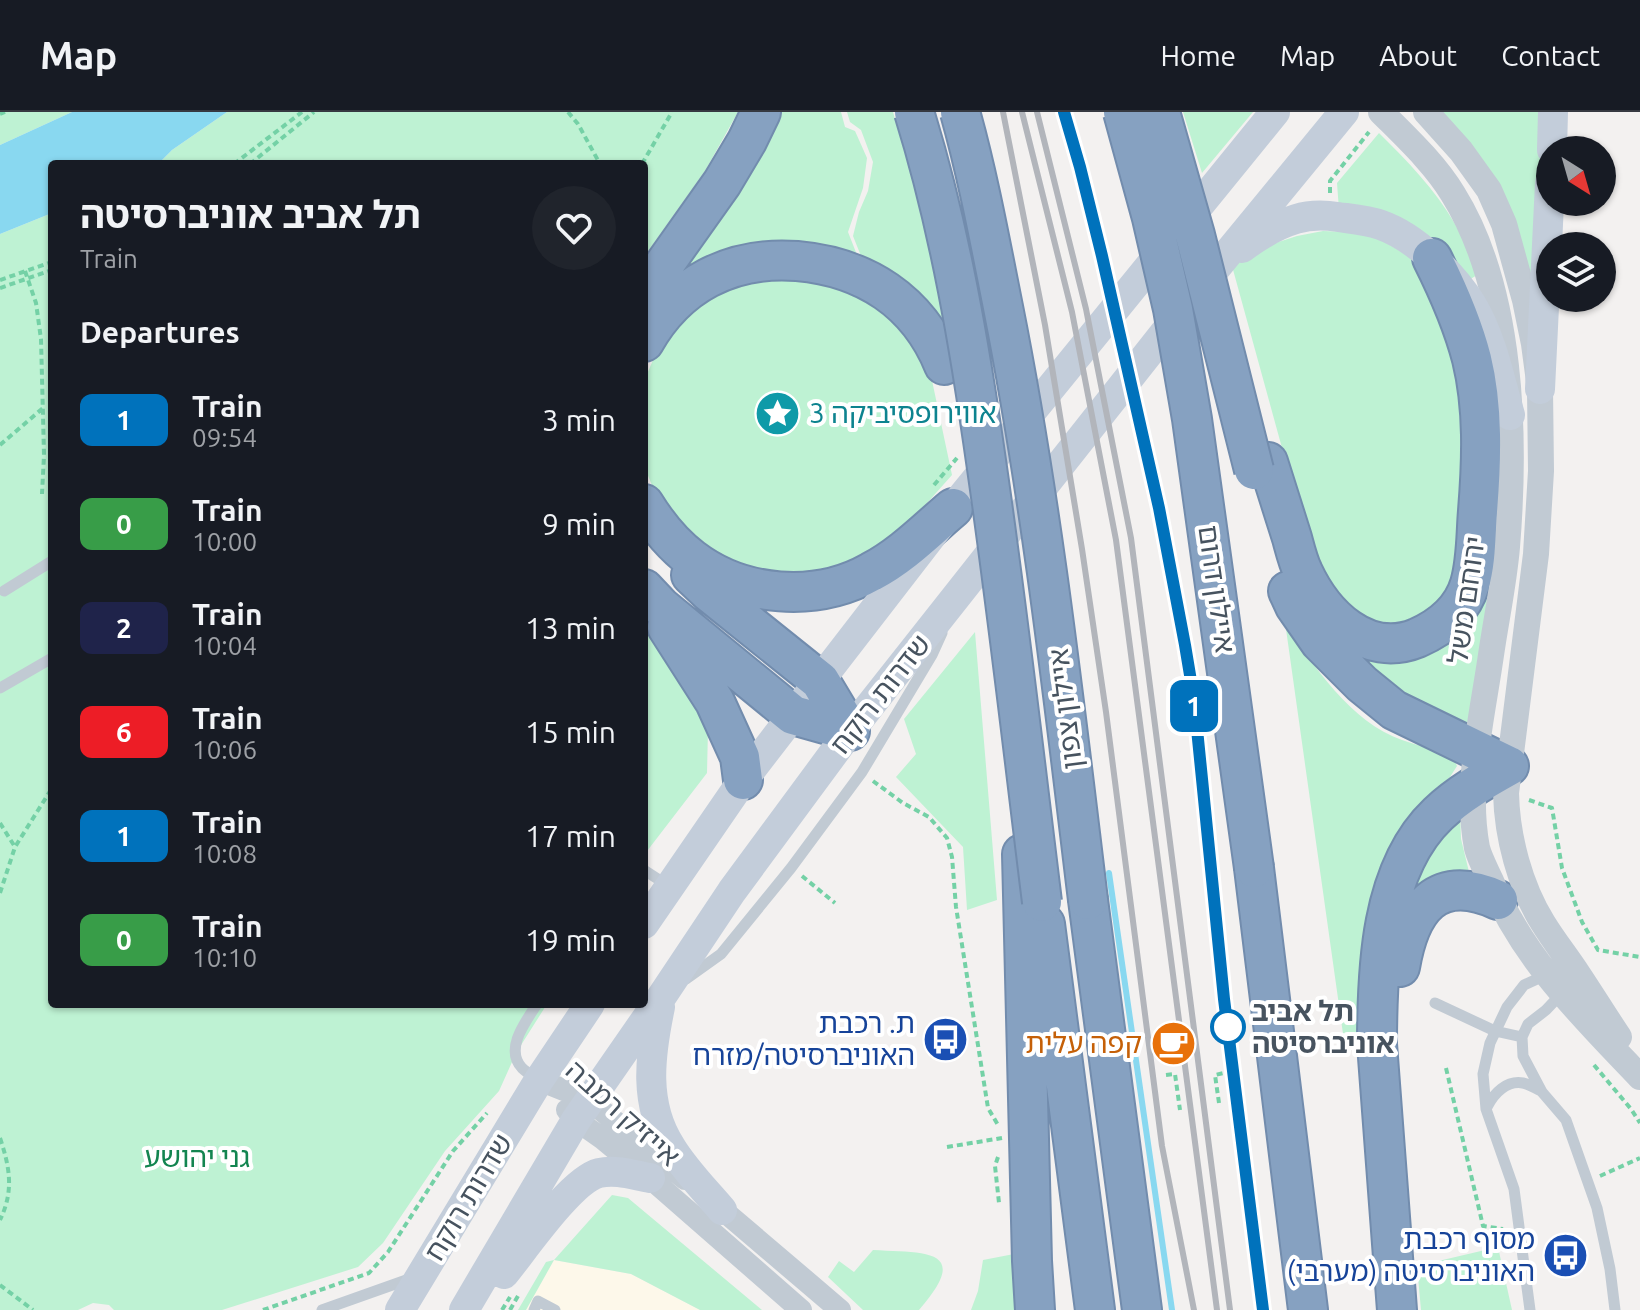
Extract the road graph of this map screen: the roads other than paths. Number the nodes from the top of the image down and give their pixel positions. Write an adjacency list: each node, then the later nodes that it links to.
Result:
1 (761, 112): 15 (highway)
2 (914, 112): 31 (highway, bridge)
3 (960, 112): 70 (highway, איילון צפון, bridge)
4 (1123, 112): 71 (highway, איילון דרום, bridge)
5 (1160, 112): 19 (highway, bridge)
6 (1275, 112): 20 (main road, שדרות רוקח)
7 (1344, 112): 14 (main road, שדרות רוקח)
8 (1426, 112): 17 (street, ירוחם משל)
9 (1553, 112): 11 (main road)
10 (1383, 113): 18 (street, ירוחם משל)
11 (1552, 136)
12 (1548, 216): 17 (main road)
13 (1432, 258): 14 (main road); 18 (main road); 19 (highway)
14 (1215, 269): 26 (main road, שדרות רוקח)
15 (648, 287)
16 (648, 336): 31 (highway, bridge)
17 (1540, 389): 34 (street, ירוחם משל)
18 (1510, 415): 34 (street, ירוחם משל)
19 (1261, 466): 34 (highway)
20 (953, 508): 21 (highway); 29 (main road, שדרות רוקח)
21 (648, 510)
22 (648, 524): 29 (highway)
23 (48, 564): 24 (lane)
24 (4, 591)
25 (648, 594): 32 (highway)
26 (959, 594): 33 (main road, שדרות רוקח); 43 (lane)
27 (648, 596): 35 (highway)
28 (48, 660): 30 (lane)
29 (820, 681): 32 (main road, שדרות רוקח); 33 (highway)
30 (0, 688)
31 (1016, 690): 39 (highway, bridge)
32 (793, 715): 33 (highway); 35 (main road, שדרות רוקח)
33 (850, 731): 43 (main road, שדרות רוקח)
34 (1492, 774): 38 (street, ירוחם משל); 41 (street, ירוחם משל); 53 (highway)
35 (743, 780): 37 (main road, שדרות רוקח)
36 (648, 873): 37 (lane)
37 (669, 887): 40 (main road, שדרות רוקח)
38 (1498, 900): 42 (street, ירוחם משל); 53 (highway)
39 (1033, 904): 68 (highway); 69 (highway)
40 (648, 918)
41 (1577, 972): 42 (lane); 42 (lane); 49 (street, ירוחם משל)
42 (1554, 984): 47 (lane); 48 (lane); 50 (street, ירוחם משל)
43 (662, 996): 55 (main road, שדרות רוקח); 57 (main road)
44 (1435, 1003): 47 (lane)
45 (535, 1008): 51 (lane)
46 (587, 1008): 51 (main road, שדרות רוקח)
47 (1495, 1031): 48 (lane); 54 (lane)
48 (1522, 1037): 52 (lane)
49 (1640, 1070)
50 (1640, 1077)
51 (539, 1080): 55 (street, אייזיק רמבה); 58 (main road, שדרות רוקח)
52 (1542, 1092): 54 (lane); 74 (lane)
53 (1381, 1109): 72 (highway)
54 (1486, 1109): 73 (lane)
55 (583, 1110): 56 (street, אייזיק רמבה); 57 (street, אייזיק רמבה); 62 (main road, שדרות רוקח)
56 (650, 1178): 63 (main road); 66 (street, אייזיק רמבה)
57 (722, 1210): 59 (street, אייזיק רמבה)
58 (420, 1276): 60 (lane); 61 (main road, שדרות רוקח)
59 (812, 1286): 66 (lane); 67 (street, אייזיק רמבה)
60 (322, 1310)
61 (400, 1310)
62 (464, 1310)
63 (475, 1310)
64 (534, 1310): 65 (lane)
65 (555, 1310)
66 (800, 1310)
67 (840, 1310)
68 (1035, 1310)
69 (1095, 1310)
70 (1142, 1310)
71 (1308, 1310)
72 (1397, 1310)
73 (1530, 1310)
74 (1615, 1310)

